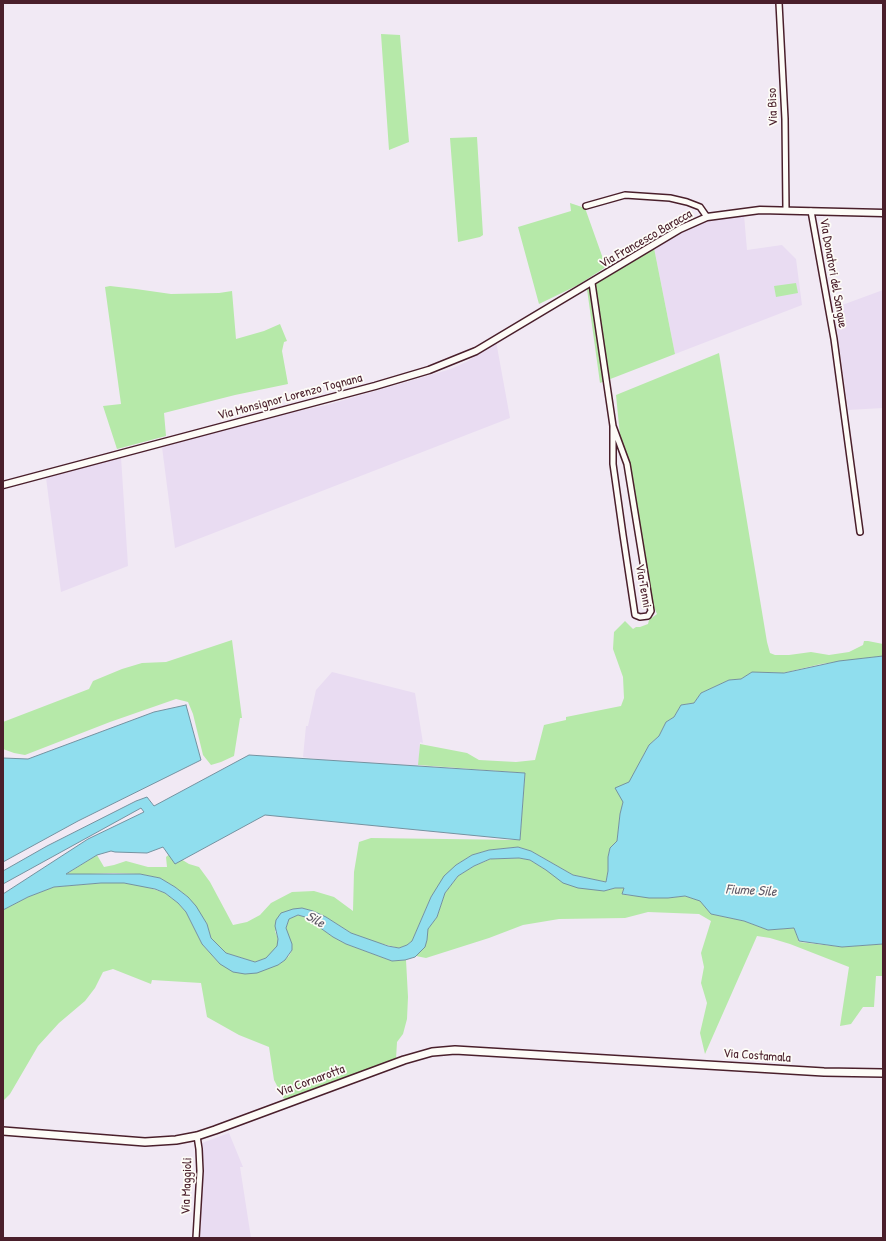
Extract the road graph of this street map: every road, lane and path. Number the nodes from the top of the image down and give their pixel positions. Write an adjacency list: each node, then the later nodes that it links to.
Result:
1 (779, 3): 3 (street, Via Biso)
2 (586, 206): 6 (street, Via Francesco Baracca)
3 (786, 210): 4 (street, Via Francesco Baracca); 6 (street, Via Francesco Baracca)
4 (811, 211): 5 (street, Via Francesco Baracca); 13 (street, Via Donatori del Sangue)
5 (883, 213)
6 (706, 217): 7 (street, Via Francesco Baracca)
7 (592, 283): 8 (street, Via Francesco Baracca); 9 (street, Via Tenni)
8 (569, 296): 12 (street, Via Monsignor Lorenzo Tognana)
9 (613, 426): 10 (street, Via Tenni); 11 (street, Via Tenni)
10 (623, 454): 11 (street); 11 (street, Via Tenni)
11 (613, 455)
12 (3, 485)
13 (860, 532)
14 (629, 1060): 15 (main road, Via Costamala); 17 (main road, Via Cornarotta)
15 (883, 1073)
16 (3, 1131): 17 (main road, Via Cornarotta)
17 (197, 1136): 18 (street, Via Maggioli)
18 (196, 1238)

